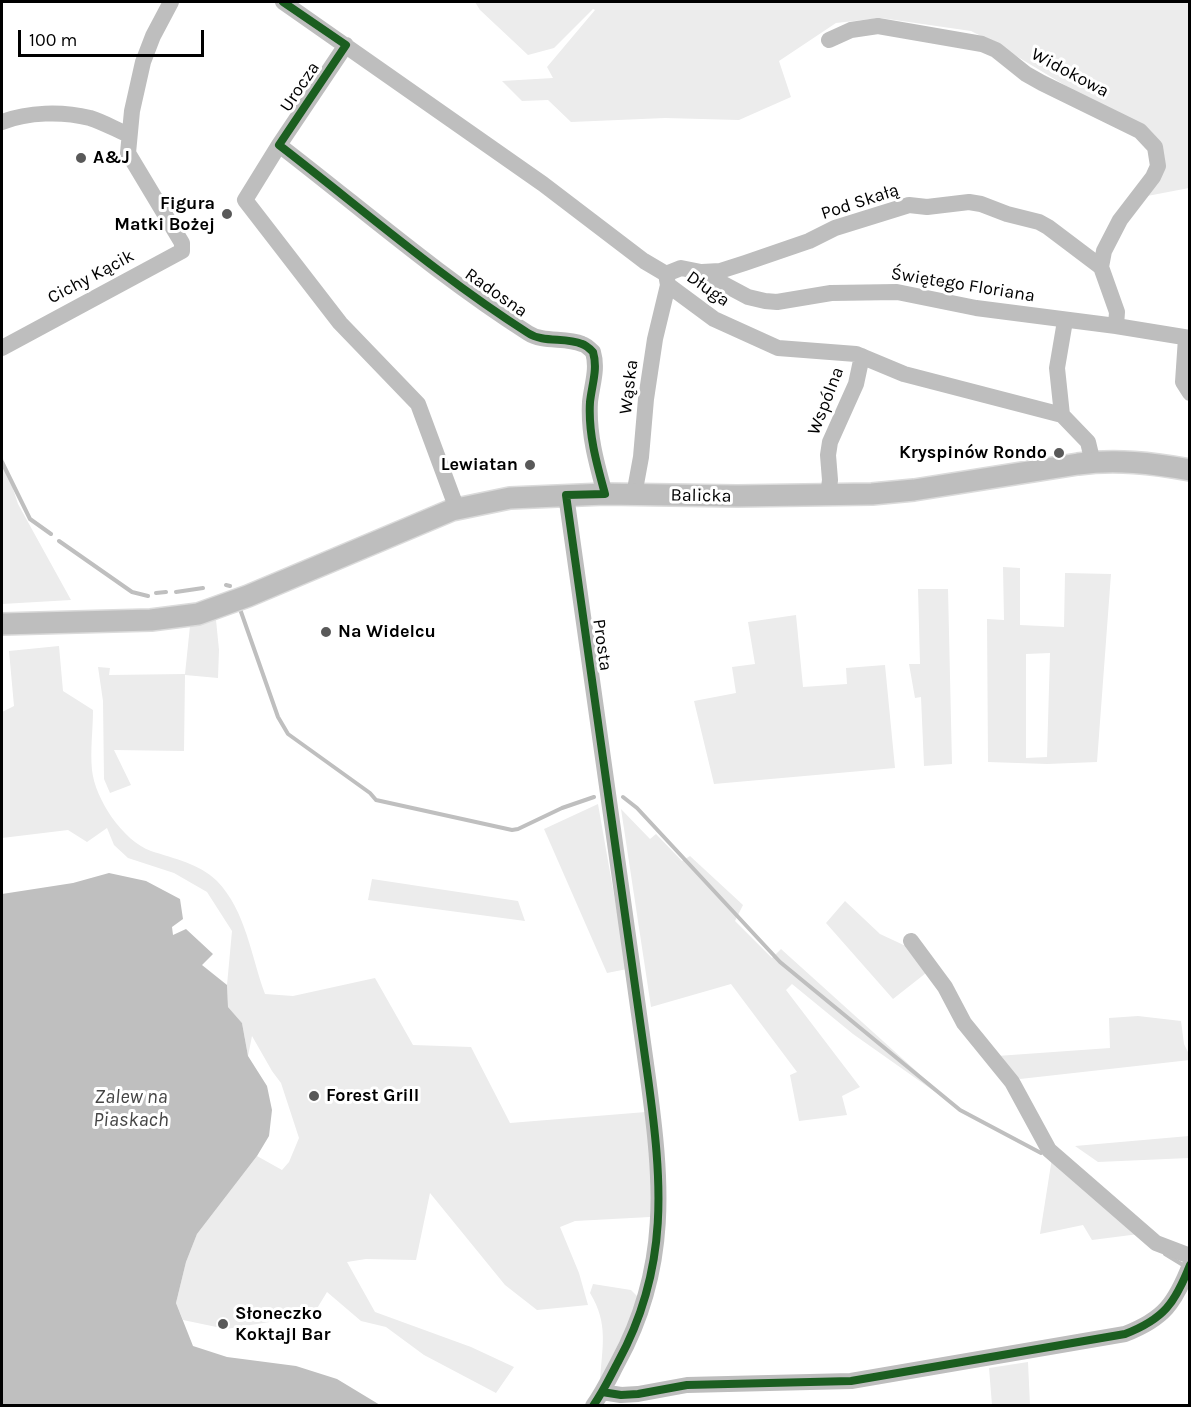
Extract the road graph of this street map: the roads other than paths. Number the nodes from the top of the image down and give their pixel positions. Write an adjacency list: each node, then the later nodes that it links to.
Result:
1 (171, 2): 6 (street, Cichy Kącik)
2 (284, 2): 4 (street, Długa)
3 (829, 40): 8 (street, Widokowa)
4 (346, 45): 7 (street, Urocza); 10 (street, Długa)
5 (2, 122): 6 (street)
6 (129, 135): 14 (street, Cichy Kącik)
7 (279, 145): 20 (street, Radosna); 24 (street, Urocza)
8 (1101, 267): 9 (street, Pod Skałą); 12 (street)
9 (701, 272): 10 (street, Świętego Floriana); 11 (street, Świętego Floriana)
10 (667, 279): 15 (street, Długa); 22 (street, Wąska)
11 (1065, 321): 12 (street, Świętego Floriana); 17 (street)
12 (1116, 326): 13 (street, Świętego Floriana)
13 (1188, 338): 16 (street)
14 (2, 348)
15 (862, 356): 17 (street, Długa); 23 (street, Wspólna)
16 (1190, 393)
17 (1062, 416): 18 (street, Długa)
18 (1093, 462): 19 (main road, Balicka); 23 (main road, Balicka)
19 (1190, 471)
20 (605, 494): 21 (main road, Balicka); 22 (main road, Balicka)
21 (566, 495): 24 (main road, Balicka); 29 (street, Prosta)
22 (634, 495): 23 (main road, Balicka)
23 (828, 496)
24 (452, 510): 25 (main road, Balicka)
25 (2, 624)
26 (911, 941): 27 (street)
27 (1190, 1256)
28 (1190, 1265): 30 (street)
29 (598, 1399): 30 (street)
30 (638, 1400)

